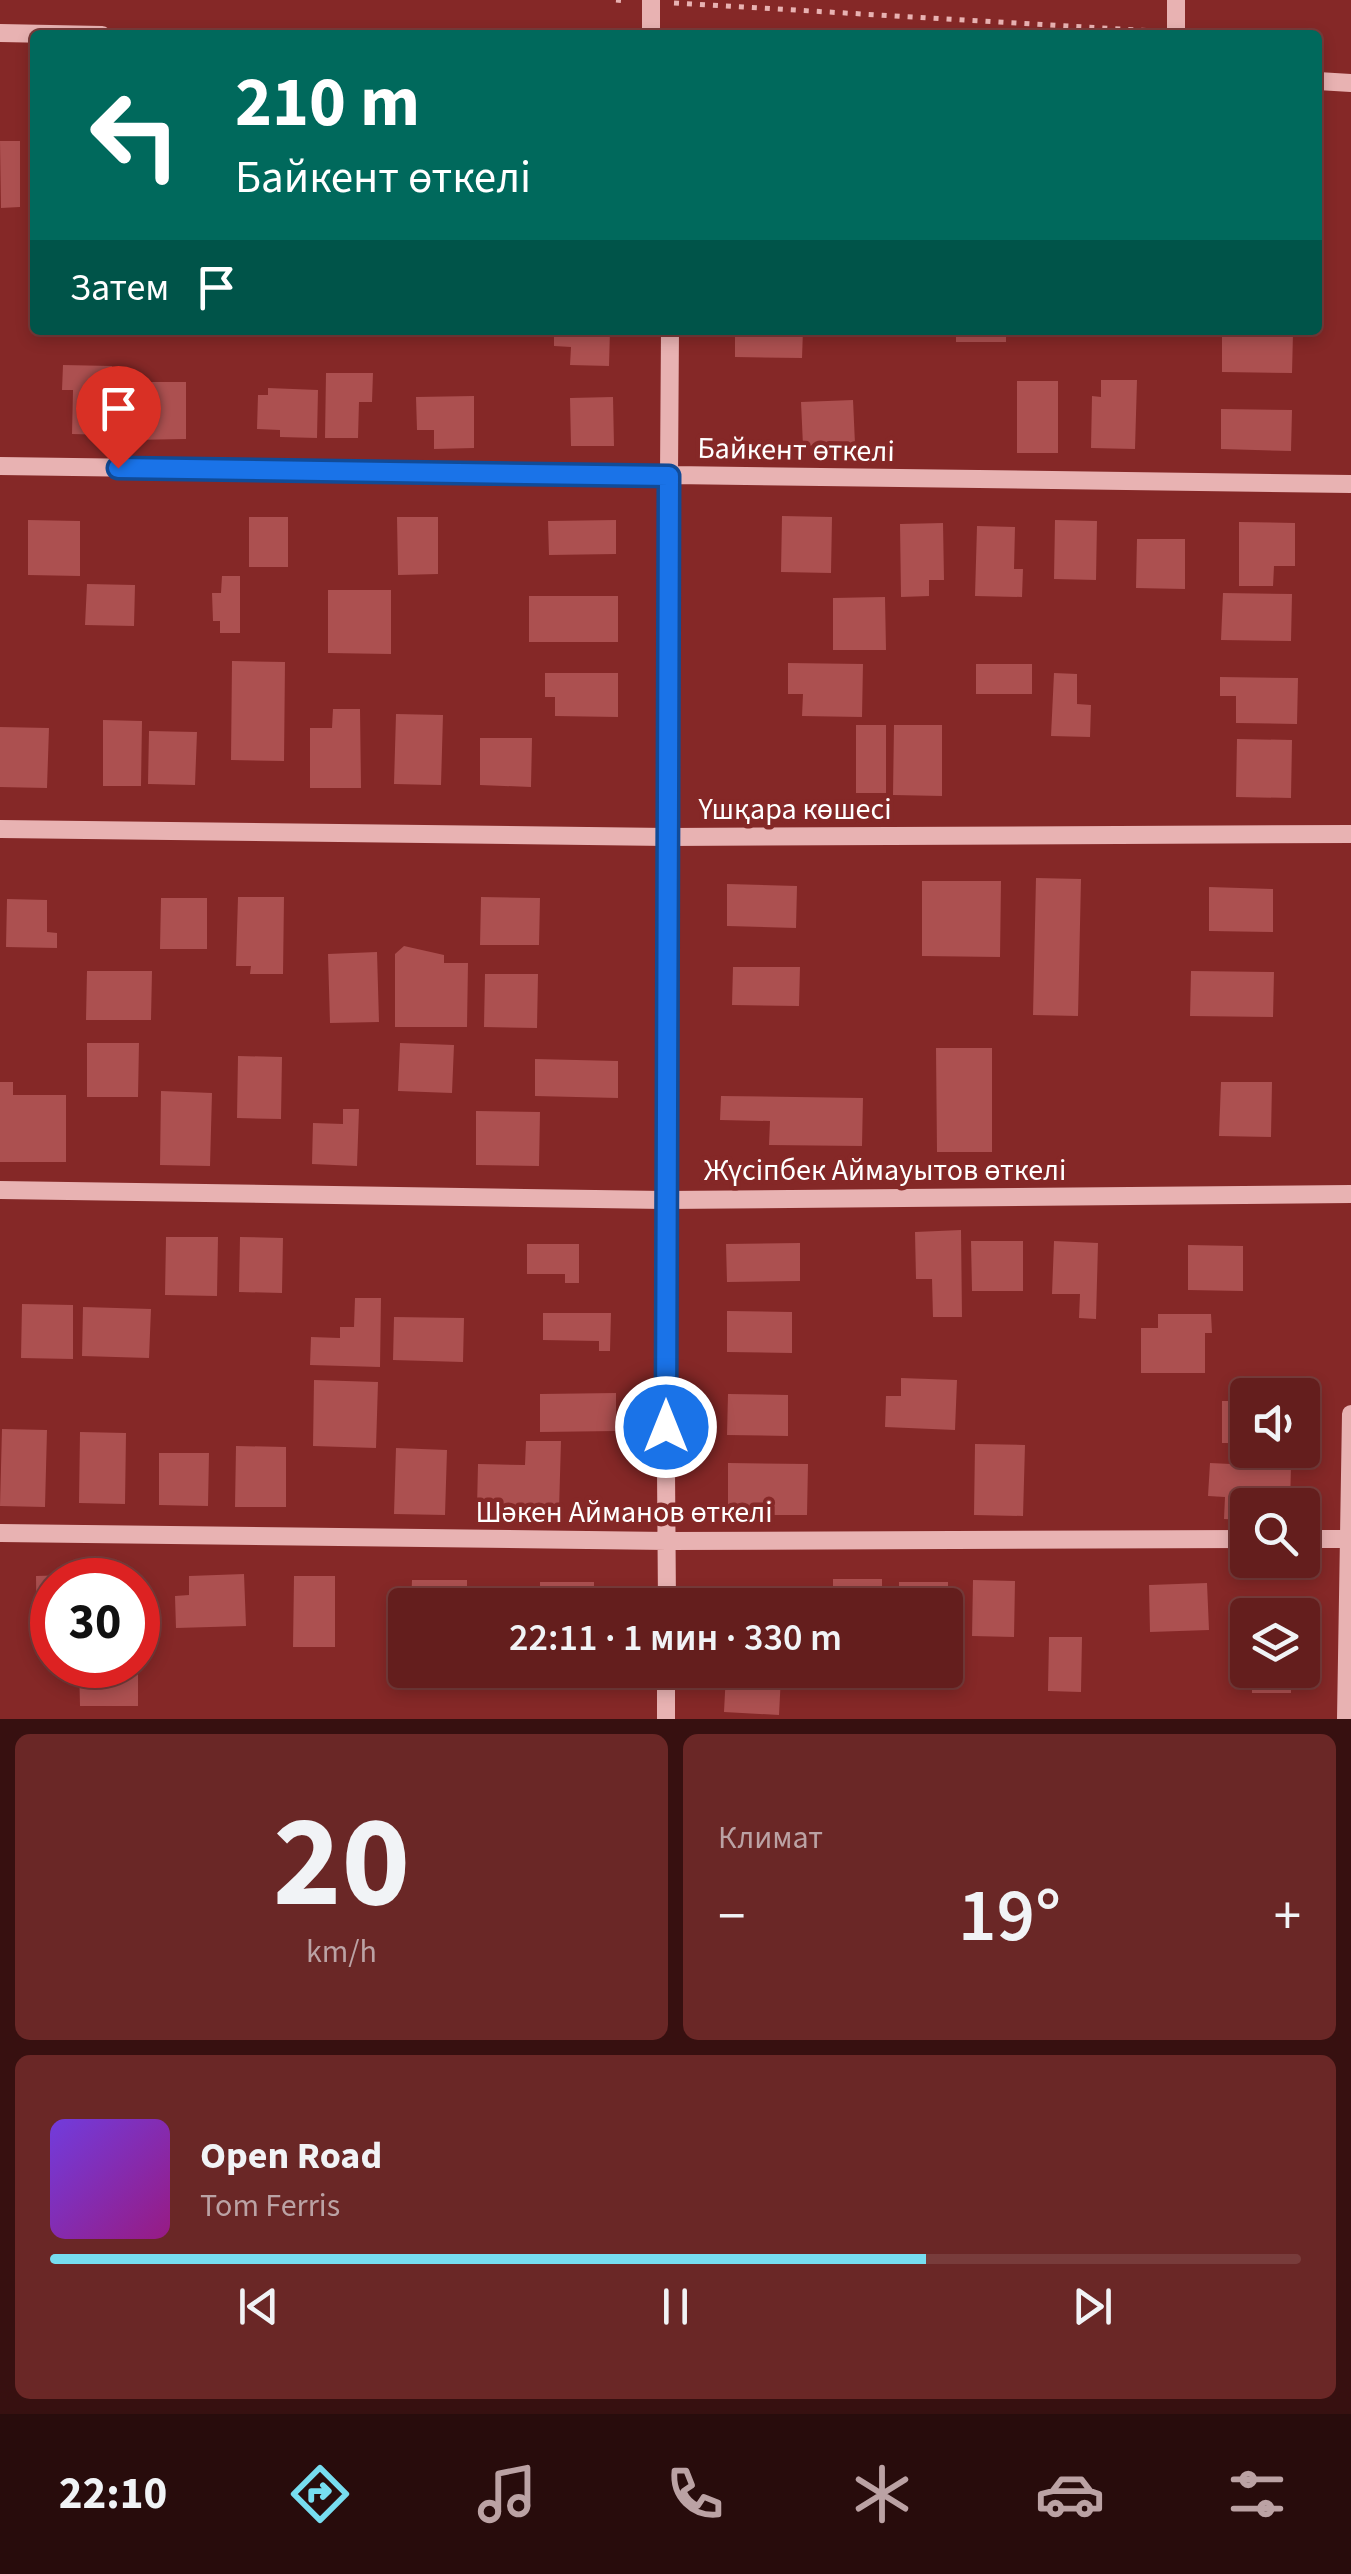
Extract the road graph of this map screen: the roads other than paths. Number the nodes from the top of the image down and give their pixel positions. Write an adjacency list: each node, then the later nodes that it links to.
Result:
1 (1176, 0): 4 (street)
2 (651, 1): 3 (street)
3 (651, 30)
4 (1176, 30)
5 (0, 33): 6 (street)
6 (30, 34)
7 (1322, 81): 8 (street)
8 (1351, 82)
9 (670, 335): 11 (street)
10 (0, 466): 11 (street, Байкент өткелі)
11 (669, 476): 12 (street, Байкент өткелі); 15 (street)
12 (1351, 484)
13 (0, 829): 15 (street, Үшқара көшесі)
14 (1351, 834): 15 (street, Үшқара көшесі)
15 (667, 837): 18 (street)
16 (0, 1190): 18 (street, Жүсіпбек Аймауытов өткелі)
17 (1351, 1194): 18 (street, Жүсіпбек Аймауытов өткелі)
18 (664, 1200): 24 (street)
19 (1351, 1414): 22 (street)
20 (0, 1533): 24 (street, Шәкен Айманов өткелі)
21 (1320, 1539): 22 (street)
22 (1350, 1539): 28 (street)
23 (1230, 1540): 24 (street, Шәкен Айманов өткелі)
24 (667, 1541): 25 (street)
25 (667, 1588)
26 (666, 1688): 27 (street)
27 (666, 1719)
28 (1346, 1719)

